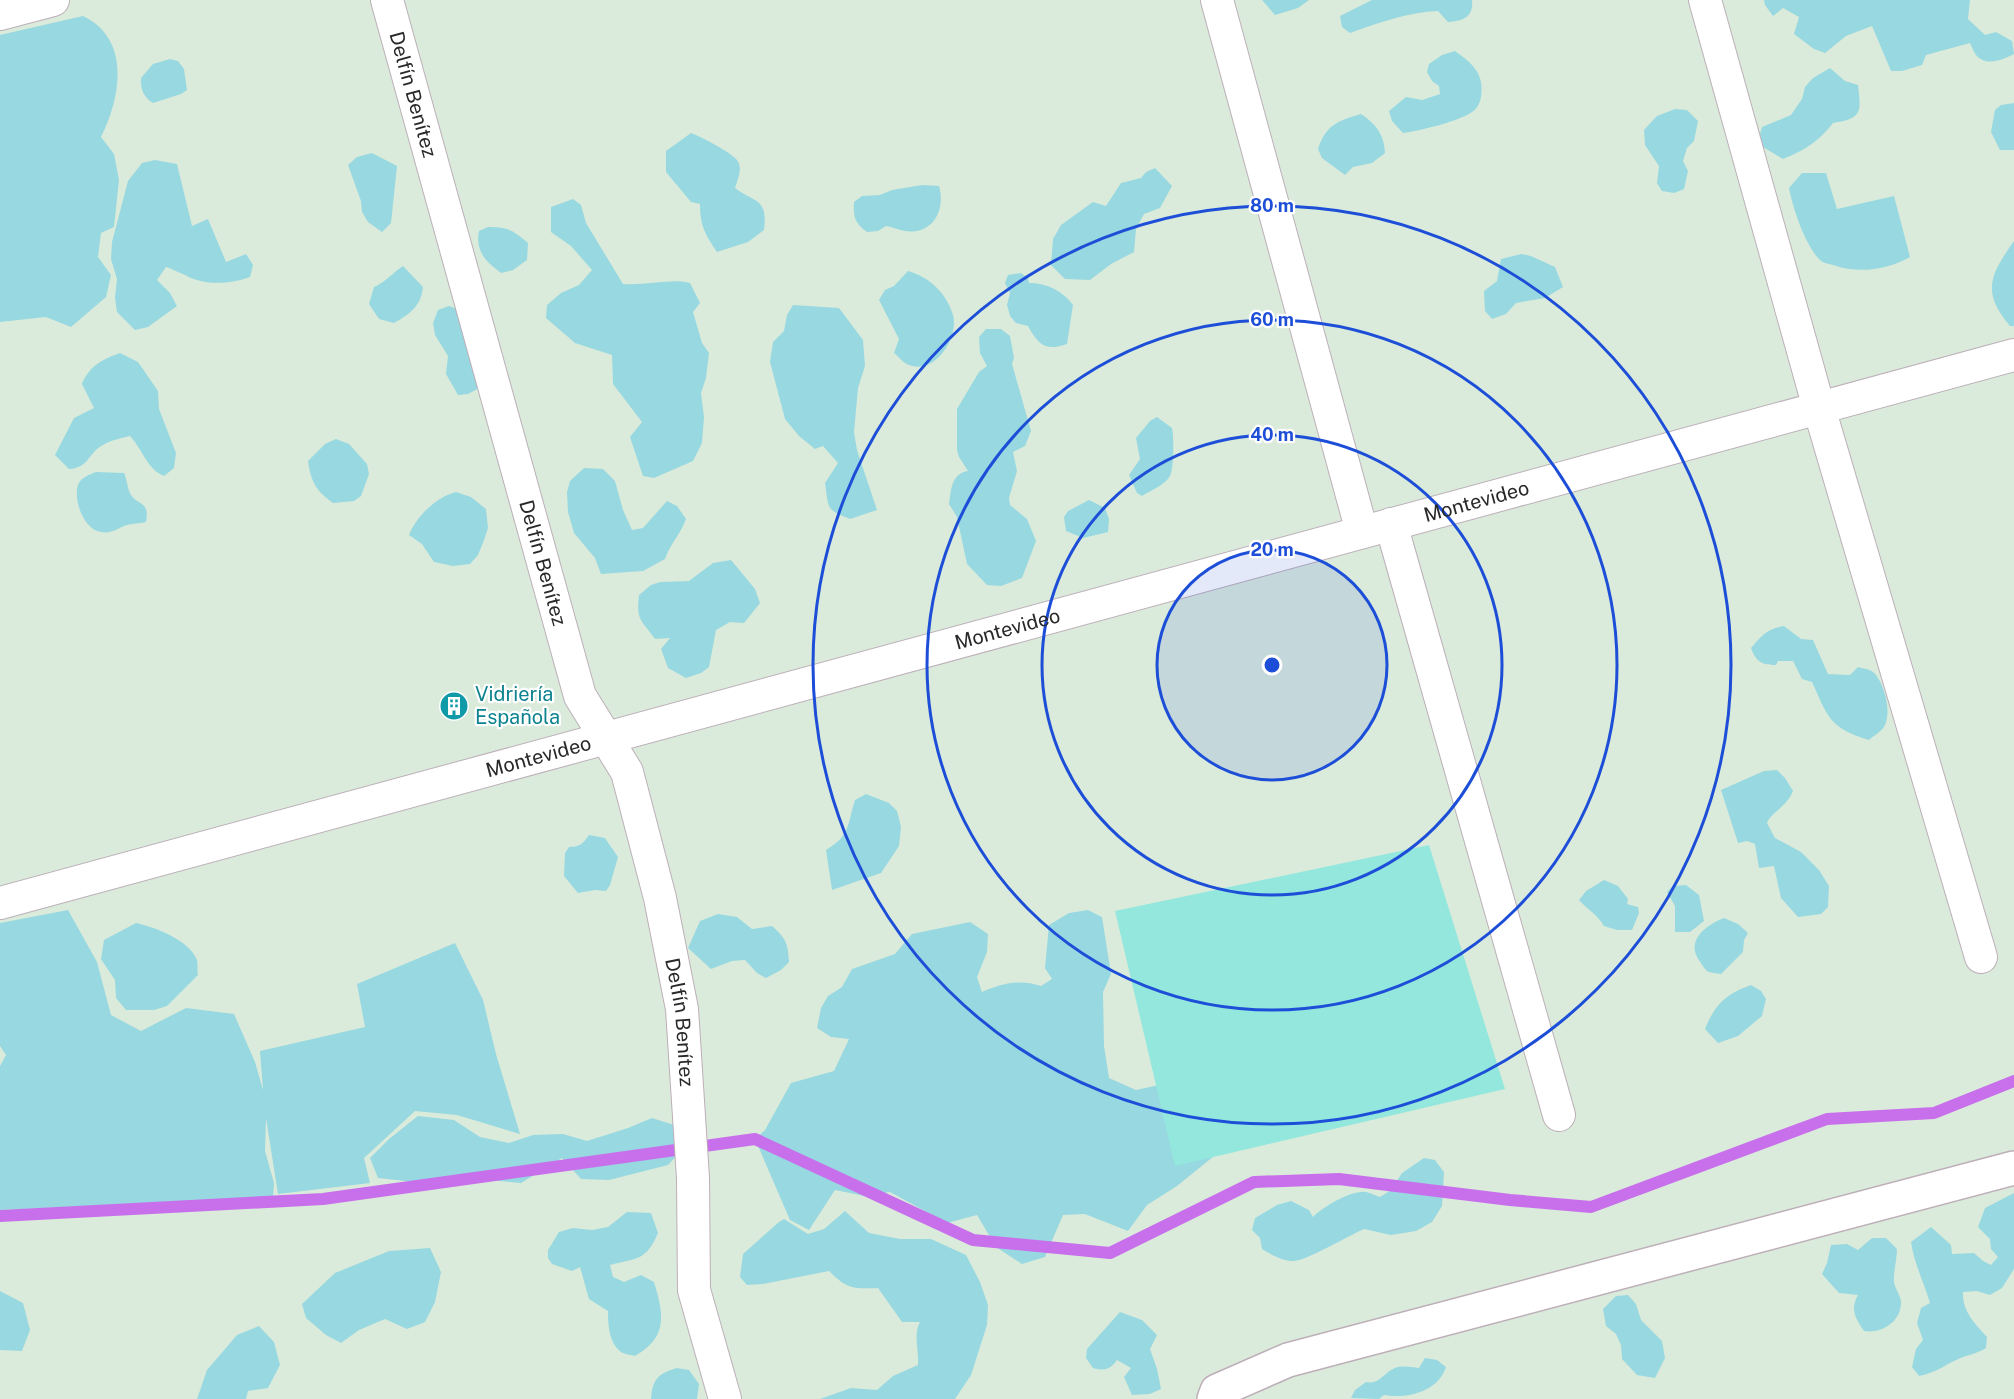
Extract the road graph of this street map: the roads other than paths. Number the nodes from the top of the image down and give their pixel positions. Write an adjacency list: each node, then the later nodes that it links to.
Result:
1 (53, 0): 5 (street)
2 (387, 0): 9 (street, Delfín Benítez)
3 (1216, 0): 8 (street)
4 (1705, 0): 7 (street)
5 (0, 14)
6 (2014, 355): 7 (street, Montevideo)
7 (1819, 408): 8 (street, Montevideo); 11 (street)
8 (1377, 528): 9 (street, Montevideo); 12 (street)
9 (605, 738): 10 (street, Montevideo); 14 (street, Delfín Benítez)
10 (0, 903)
11 (1982, 957)
12 (1559, 1114)
13 (2014, 1168): 15 (street)
14 (725, 1399)
15 (1214, 1399)

